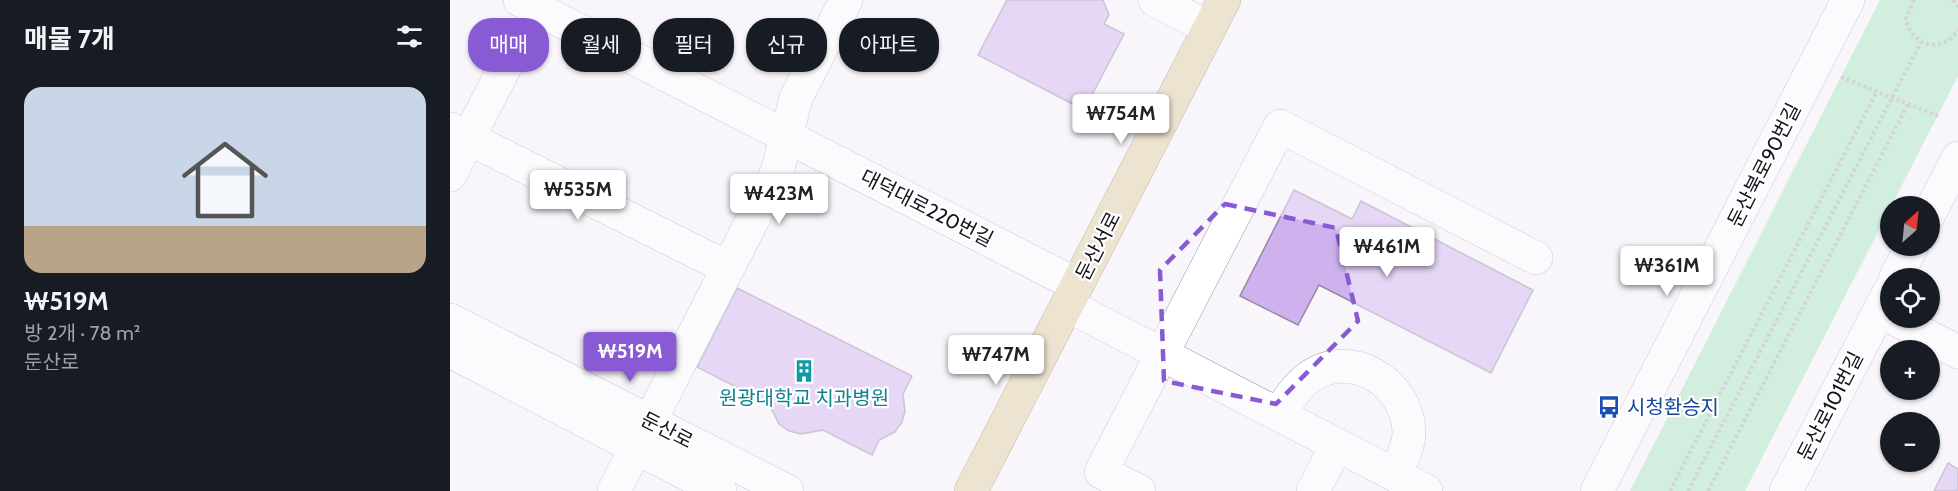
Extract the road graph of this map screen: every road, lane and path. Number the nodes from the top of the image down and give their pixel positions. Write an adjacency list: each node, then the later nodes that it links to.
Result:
1 (520, 0): 17 (street, 대덕대로220번길)
2 (1155, 0): 8 (street)
3 (1848, 0): 42 (street, 둔산북로90번길)
4 (1914, 0): 10 (path)
5 (1953, 0): 7 (path)
6 (838, 3): 17 (street)
7 (1958, 7)
8 (1217, 14): 23 (main road, 둔산서로)
9 (1958, 30): 10 (path)
10 (1921, 42): 14 (path)
11 (501, 72): 18 (street)
12 (1841, 77): 13 (path)
13 (1877, 91): 14 (path); 43 (path)
14 (1893, 98): 15 (path); 44 (path)
15 (1908, 104): 16 (path); 45 (path)
16 (1938, 116)
17 (787, 135): 22 (street); 23 (street, 대덕대로220번길)
18 (459, 145): 22 (street)
19 (1958, 158): 20 (street)
20 (1938, 196)
21 (1536, 258): 29 (street)
22 (728, 268): 31 (street)
23 (1072, 295): 29 (street, 대덕대로220번길); 38 (main road, 둔산서로)
24 (450, 320): 31 (street, 둔산로)
25 (1880, 323): 46 (street, 둔산로101번길)
26 (1919, 328): 28 (street)
27 (450, 351): 31 (street, 둔산로)
28 (1958, 352)
29 (1162, 354): 30 (street, 대덕대로220번길); 34 (street)
30 (1278, 414): 32 (street, 대덕대로220번길); 33 (street)
31 (643, 434): 35 (street); 36 (street, 둔산로); 37 (street, 둔산로)
32 (1337, 445): 33 (street, 대덕대로220번길); 40 (street)
33 (1395, 475): 41 (street, 대덕대로220번길)
34 (1096, 481): 39 (street)
35 (614, 491)
36 (720, 491)
37 (787, 491)
38 (971, 491)
39 (1139, 491)
40 (1313, 491)
41 (1426, 491)
42 (1597, 491)
43 (1670, 491)
44 (1688, 491)
45 (1708, 491)
46 (1786, 491)

